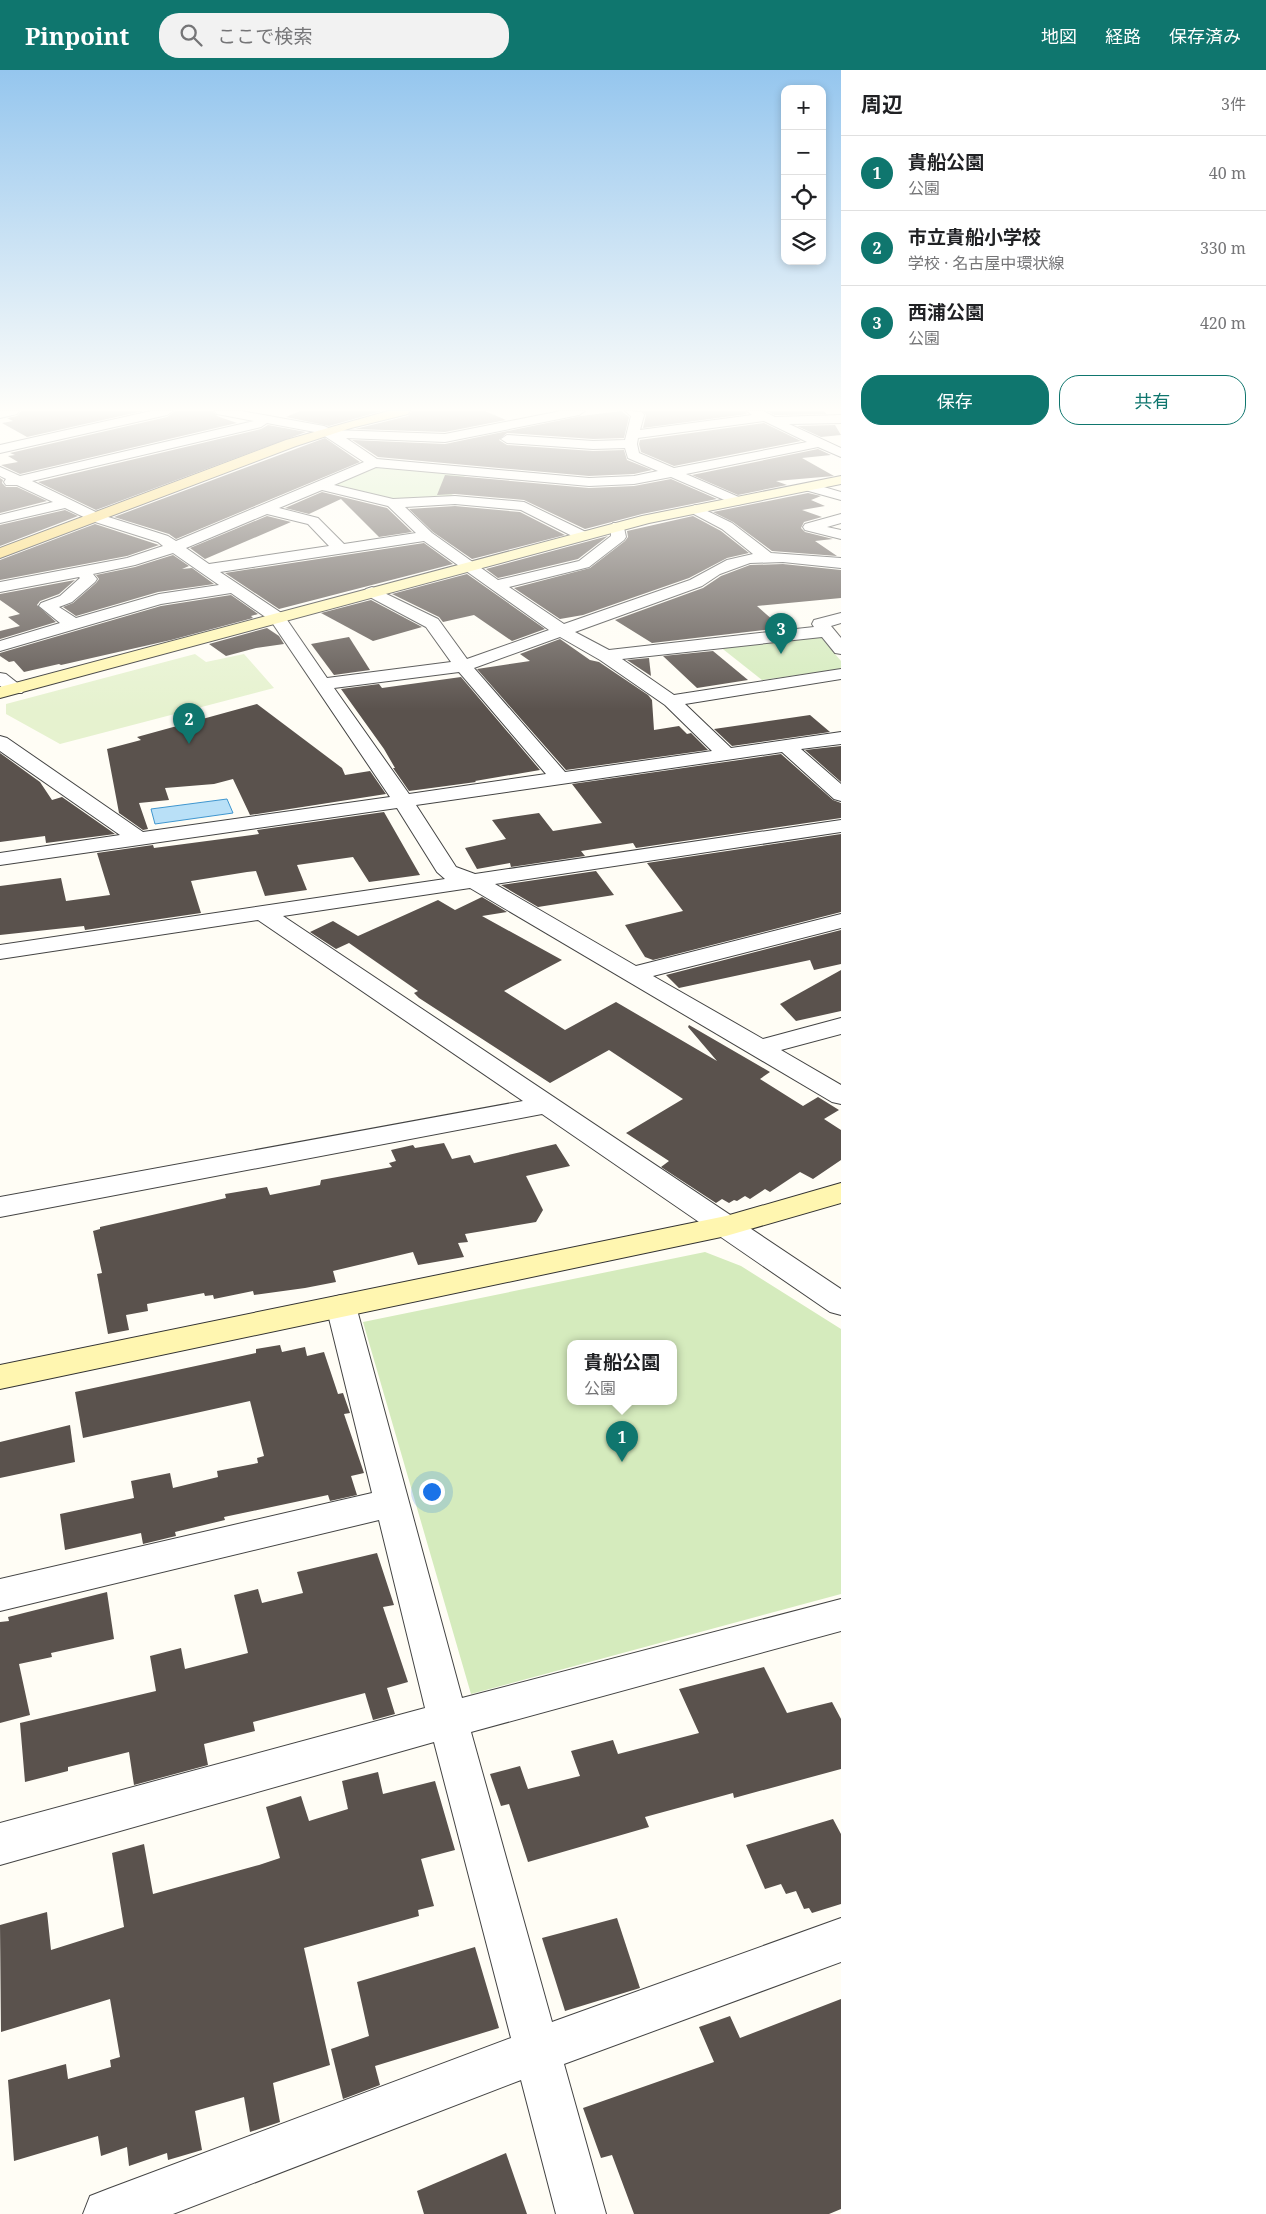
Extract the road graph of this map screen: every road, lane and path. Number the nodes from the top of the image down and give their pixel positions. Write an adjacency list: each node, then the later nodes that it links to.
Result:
1 (34, 511): 12 (street)
2 (81, 511): 10 (street)
3 (116, 511): 10 (main road)
4 (261, 511): 17 (street)
5 (274, 511): 18 (street)
6 (401, 511): 15 (street)
7 (534, 511): 16 (street)
8 (686, 511): 13 (street)
9 (699, 511): 20 (street)
10 (97, 518): 17 (street); 19 (main road)
11 (841, 518): 14 (street)
12 (0, 519)
13 (618, 526): 16 (street); 25 (street)
14 (841, 535)
15 (427, 536): 18 (street); 22 (street)
16 (583, 536): 22 (street)
17 (174, 547): 23 (street); 24 (street)
18 (341, 549): 23 (street)
19 (0, 553)
20 (766, 556): 21 (street); 32 (street)
21 (841, 563)
22 (468, 566): 25 (street); 28 (street)
23 (206, 569): 27 (street)
24 (83, 571): 26 (street); 31 (street)
25 (496, 585): 32 (street)
26 (0, 587)
27 (234, 588): 29 (street); 31 (street)
28 (372, 592): 29 (street); 37 (street)
29 (277, 618): 40 (street); 41 (street)
30 (841, 618): 33 (street)
31 (74, 626): 34 (street)
32 (562, 631): 36 (street); 37 (street)
33 (826, 631): 35 (street); 36 (street)
34 (0, 646)
35 (841, 649)
36 (606, 656): 42 (street)
37 (463, 666): 40 (street); 49 (street)
38 (841, 674): 42 (street)
39 (0, 678): 41 (street)
40 (322, 684): 51 (street)
41 (8, 691)
42 (671, 701): 46 (street)
43 (841, 738): 45 (street)
44 (0, 742): 47 (street)
45 (786, 746): 46 (street); 50 (street)
46 (727, 755): 49 (street)
47 (29, 762): 48 (street); 53 (street)
48 (0, 769)
49 (560, 778): 51 (street)
50 (841, 795)
51 (404, 802): 53 (street); 55 (street)
52 (841, 826): 55 (street)
53 (141, 840): 54 (street)
54 (0, 859)
55 (475, 882): 56 (street); 59 (street)
56 (263, 913): 58 (street); 63 (street)
57 (841, 922): 59 (street)
58 (0, 952)
59 (633, 974): 61 (street)
60 (841, 1026): 61 (street)
61 (760, 1048): 62 (street)
62 (841, 1096)
63 (547, 1105): 65 (street); 66 (street)
64 (841, 1192): 66 (street)
65 (0, 1207)
66 (726, 1226): 67 (street); 68 (street)
67 (841, 1304)
68 (341, 1306): 69 (street); 70 (street)
69 (0, 1378)
70 (391, 1503): 71 (street); 73 (street)
71 (0, 1595)
72 (841, 1615): 73 (street)
73 (448, 1720): 74 (street); 76 (street)
74 (0, 1844)
75 (841, 1940): 76 (street)
76 (537, 2051): 77 (street); 78 (street)
77 (108, 2214)
78 (581, 2214)

